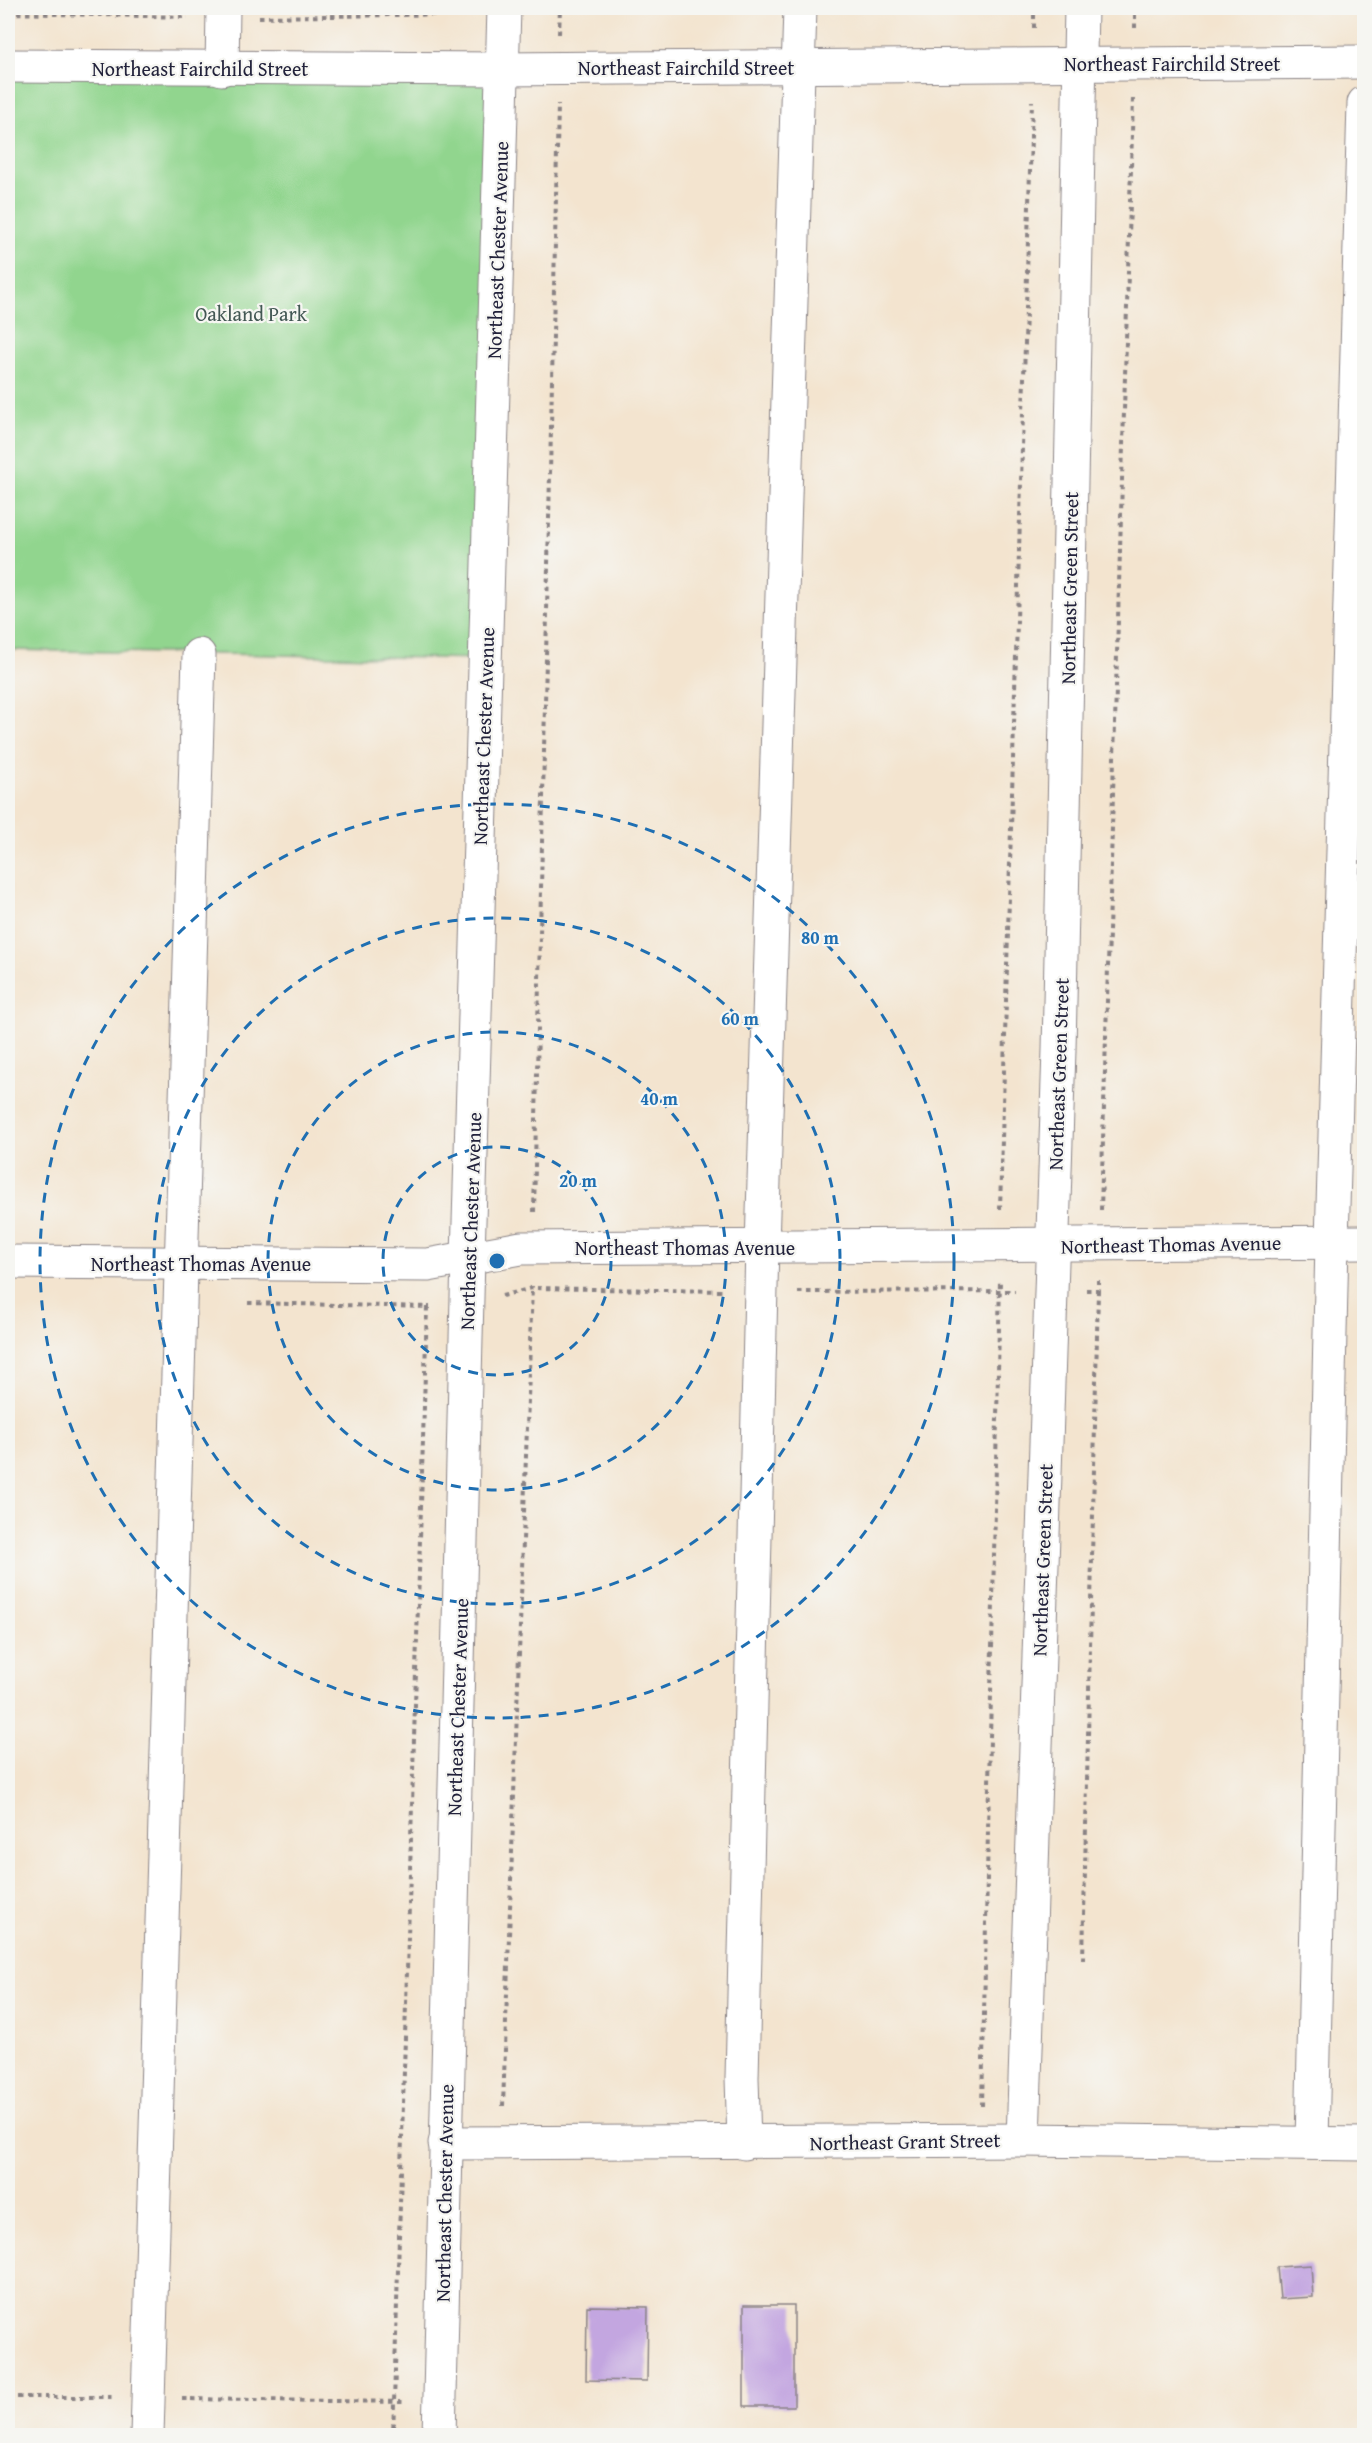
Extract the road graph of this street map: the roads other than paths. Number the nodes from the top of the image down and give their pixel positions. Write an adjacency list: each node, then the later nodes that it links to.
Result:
1 (223, 8): 9 (street)
2 (504, 8): 10 (street, Northeast Chester Avenue)
3 (800, 8): 8 (street)
4 (1081, 8): 6 (street, Northeast Green Street)
5 (1365, 62): 6 (street, Northeast Fairchild Street)
6 (1080, 64): 8 (street, Northeast Fairchild Street); 16 (street, Northeast Green Street)
7 (8, 66): 9 (street, Northeast Fairchild Street)
8 (799, 66): 10 (street, Northeast Fairchild Street); 15 (street)
9 (222, 69): 10 (street, Northeast Fairchild Street)
10 (502, 69): 17 (street, Northeast Chester Avenue)
11 (1365, 103): 13 (street)
12 (199, 655): 19 (street)
13 (1332, 1242): 14 (street, Northeast Thomas Avenue); 16 (street, Northeast Thomas Avenue); 23 (street)
14 (1365, 1242)
15 (762, 1246): 16 (street, Northeast Thomas Avenue); 17 (street, Northeast Thomas Avenue); 22 (street)
16 (1052, 1246): 20 (street, Northeast Green Street)
17 (468, 1257): 19 (street, Northeast Thomas Avenue); 21 (street, Northeast Chester Avenue)
18 (8, 1262): 19 (street, Northeast Thomas Avenue)
19 (181, 1263): 25 (street)
20 (1023, 2140): 22 (street, Northeast Grant Street); 23 (street, Northeast Grant Street)
21 (445, 2143): 22 (street, Northeast Grant Street); 26 (street, Northeast Chester Avenue)
22 (744, 2143)
23 (1312, 2143): 24 (street, Northeast Grant Street)
24 (1365, 2144)
25 (147, 2436)
26 (439, 2436)

